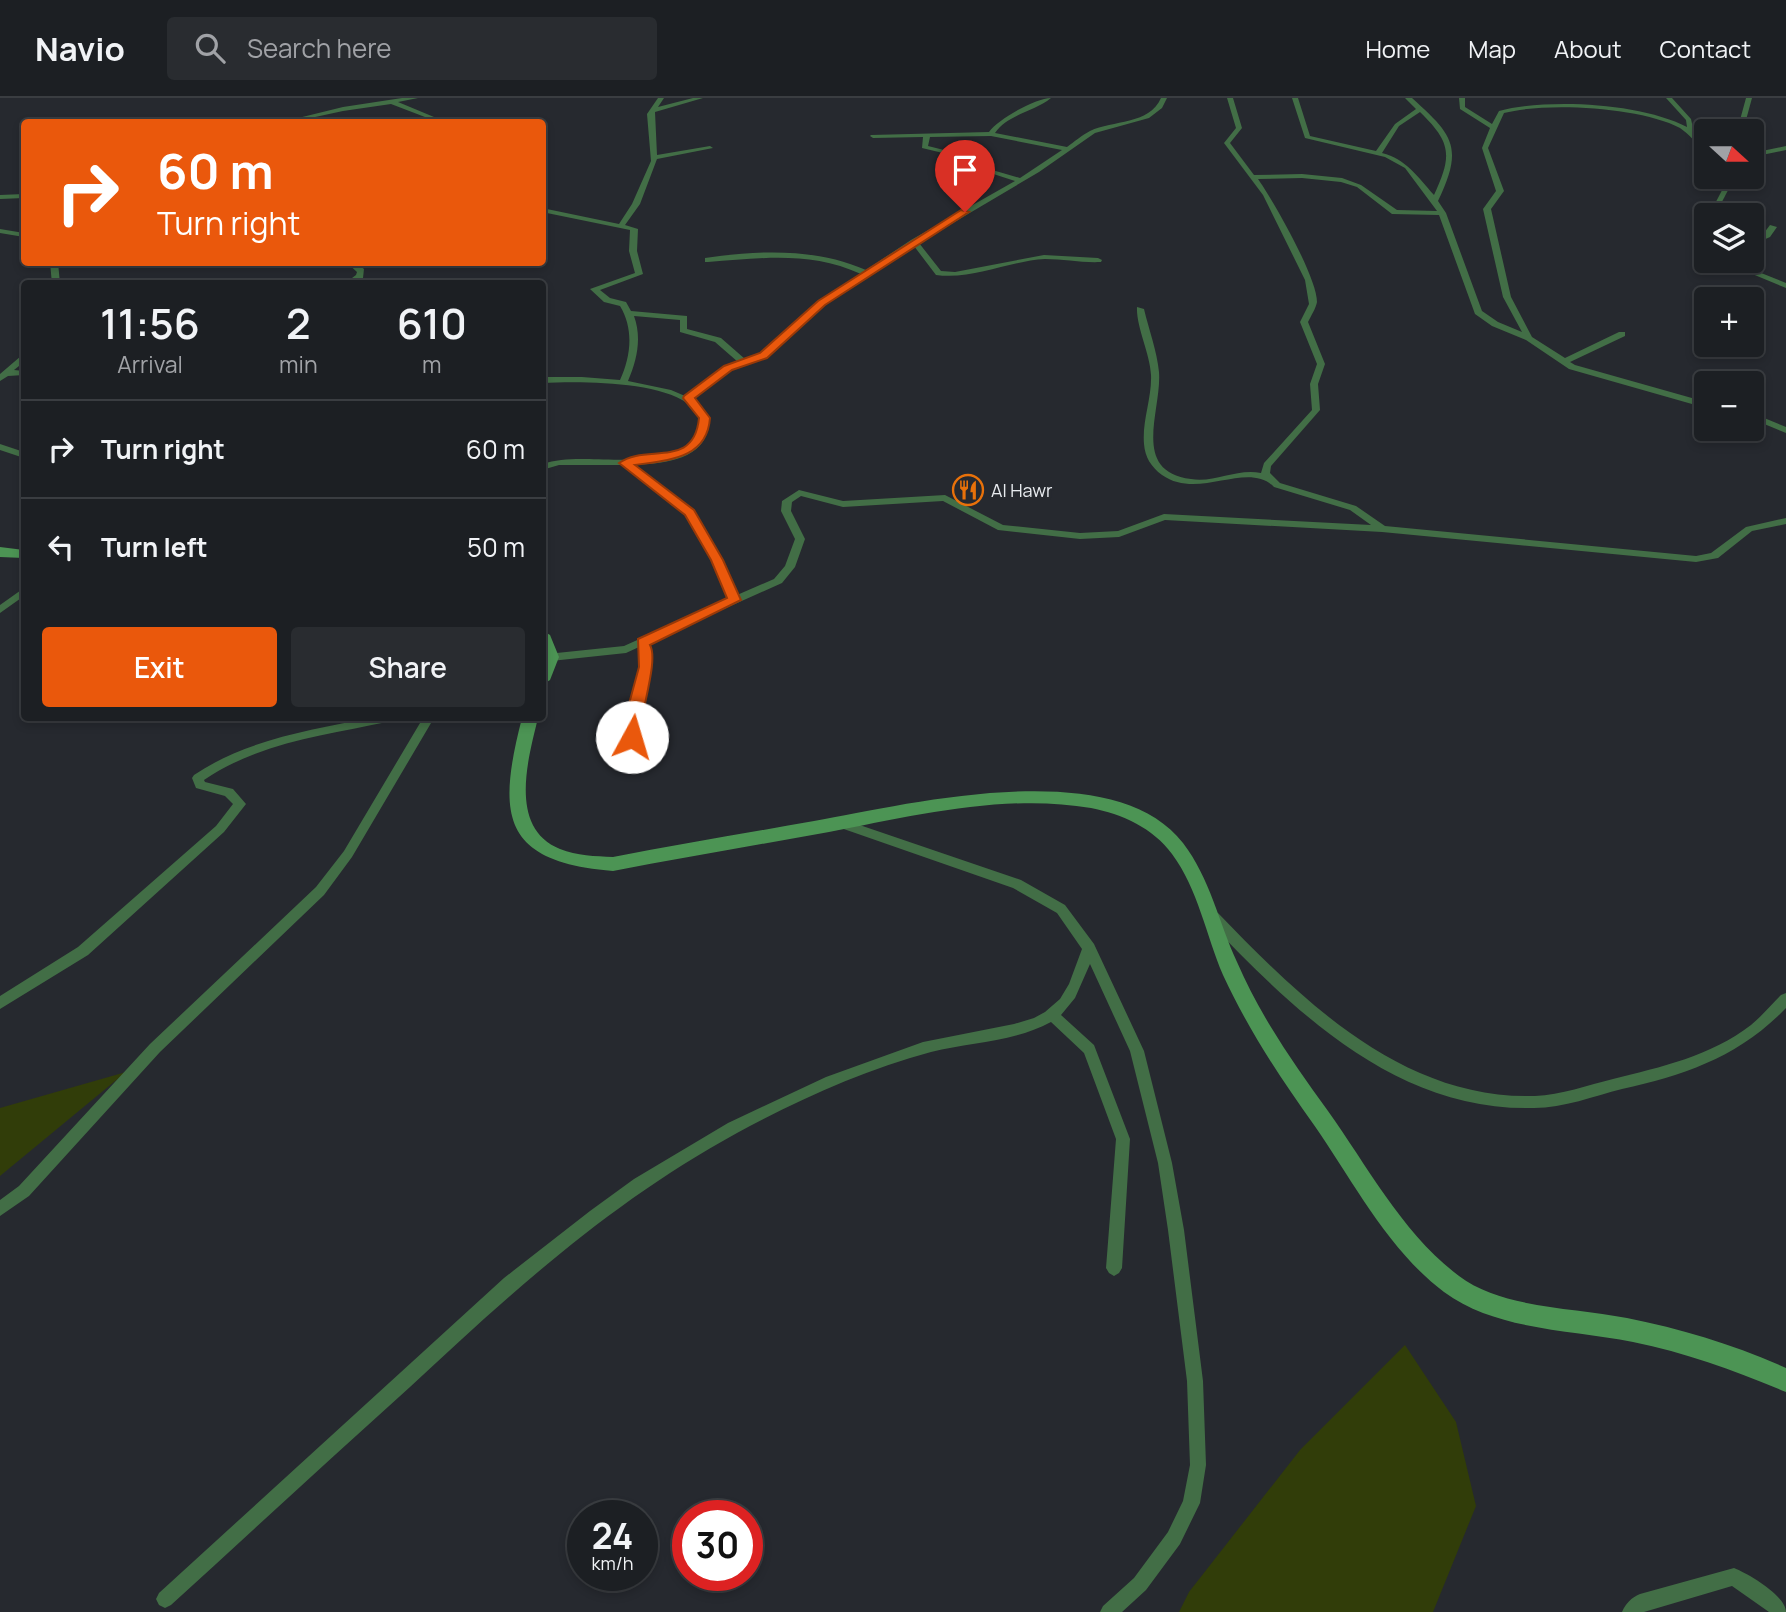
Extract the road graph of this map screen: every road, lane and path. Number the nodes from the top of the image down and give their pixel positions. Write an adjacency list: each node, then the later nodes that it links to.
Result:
1 (415, 98): 12 (street)
2 (662, 98): 14 (street)
3 (700, 98): 14 (street)
4 (1048, 98): 20 (street)
5 (1164, 98): 26 (street)
6 (1230, 98): 30 (street)
7 (1295, 98): 27 (street)
8 (1408, 98): 13 (street)
9 (1462, 98): 18 (street)
10 (1669, 98): 19 (street)
11 (1749, 98): 17 (street)
12 (391, 102): 15 (street); 16 (street)
13 (1420, 109): 27 (street); 34 (street)
14 (651, 111): 29 (street)
15 (297, 119)
16 (435, 119)
17 (1743, 119)
18 (1493, 127): 19 (street); 53 (street)
19 (1691, 133): 23 (street)
20 (991, 134): 21 (street); 26 (street)
21 (927, 135): 22 (street); 31 (street)
22 (873, 136)
23 (1694, 136)
24 (710, 148): 29 (street)
25 (1786, 148): 28 (street)
26 (1065, 149): 31 (street)
27 (1378, 153): 34 (street)
28 (1764, 153)
29 (654, 158): 37 (street)
30 (1252, 177): 36 (street); 69 (street)
31 (1019, 180): 42 (street)
32 (21, 196): 33 (street)
33 (0, 197)
34 (1435, 200): 36 (street)
35 (546, 211): 37 (street)
36 (1442, 213): 53 (street)
37 (622, 224): 51 (street)
38 (1773, 227): 41 (street)
39 (0, 231): 40 (street)
40 (21, 234)
41 (1764, 237)
42 (914, 243): 44 (street); 46 (street)
43 (708, 260): 46 (street)
44 (1098, 260)
45 (354, 266): 48 (street)
46 (866, 273): 55 (street)
47 (1754, 273): 49 (street)
48 (354, 280)
49 (1786, 286)
50 (1139, 309): 69 (street)
51 (628, 313): 55 (street); 60 (street)
52 (1622, 334): 56 (street)
53 (1529, 338): 56 (street)
54 (21, 360): 58 (street)
55 (742, 361): 61 (street)
56 (1564, 362): 62 (street)
57 (21, 373): 58 (street)
58 (3, 375)
59 (546, 380): 60 (street)
60 (623, 382): 61 (street)
61 (688, 398): 67 (street)
62 (1694, 402)
63 (1764, 421): 64 (street)
64 (1786, 430)
65 (0, 447): 66 (street)
66 (21, 454)
67 (625, 463): 68 (street); 75 (street)
68 (546, 466)
69 (1268, 478): 71 (street)
70 (1786, 521): 71 (street)
71 (1382, 529): 75 (street)
72 (0, 552): 73 (main road)
73 (21, 554)
74 (21, 594): 76 (street)
75 (734, 600): 77 (street)
76 (0, 610)
77 (643, 643): 79 (street); 84 (street)
78 (546, 645): 79 (main road)
79 (551, 657): 80 (main road)
80 (546, 670)
81 (375, 721): 89 (street)
82 (426, 721): 91 (street)
83 (529, 721): 85 (main road)
84 (632, 737)
85 (842, 824): 86 (main road); 87 (street)
86 (1213, 917): 88 (street); 93 (main road)
87 (1089, 948): 90 (street); 95 (street)
88 (1786, 999)
89 (0, 1003)
90 (1052, 1015): 92 (street); 94 (street)
91 (0, 1209)
92 (1114, 1268)
93 (1786, 1380)
94 (165, 1599)
95 (1110, 1612)
96 (1631, 1612): 97 (street)
97 (1780, 1612)

